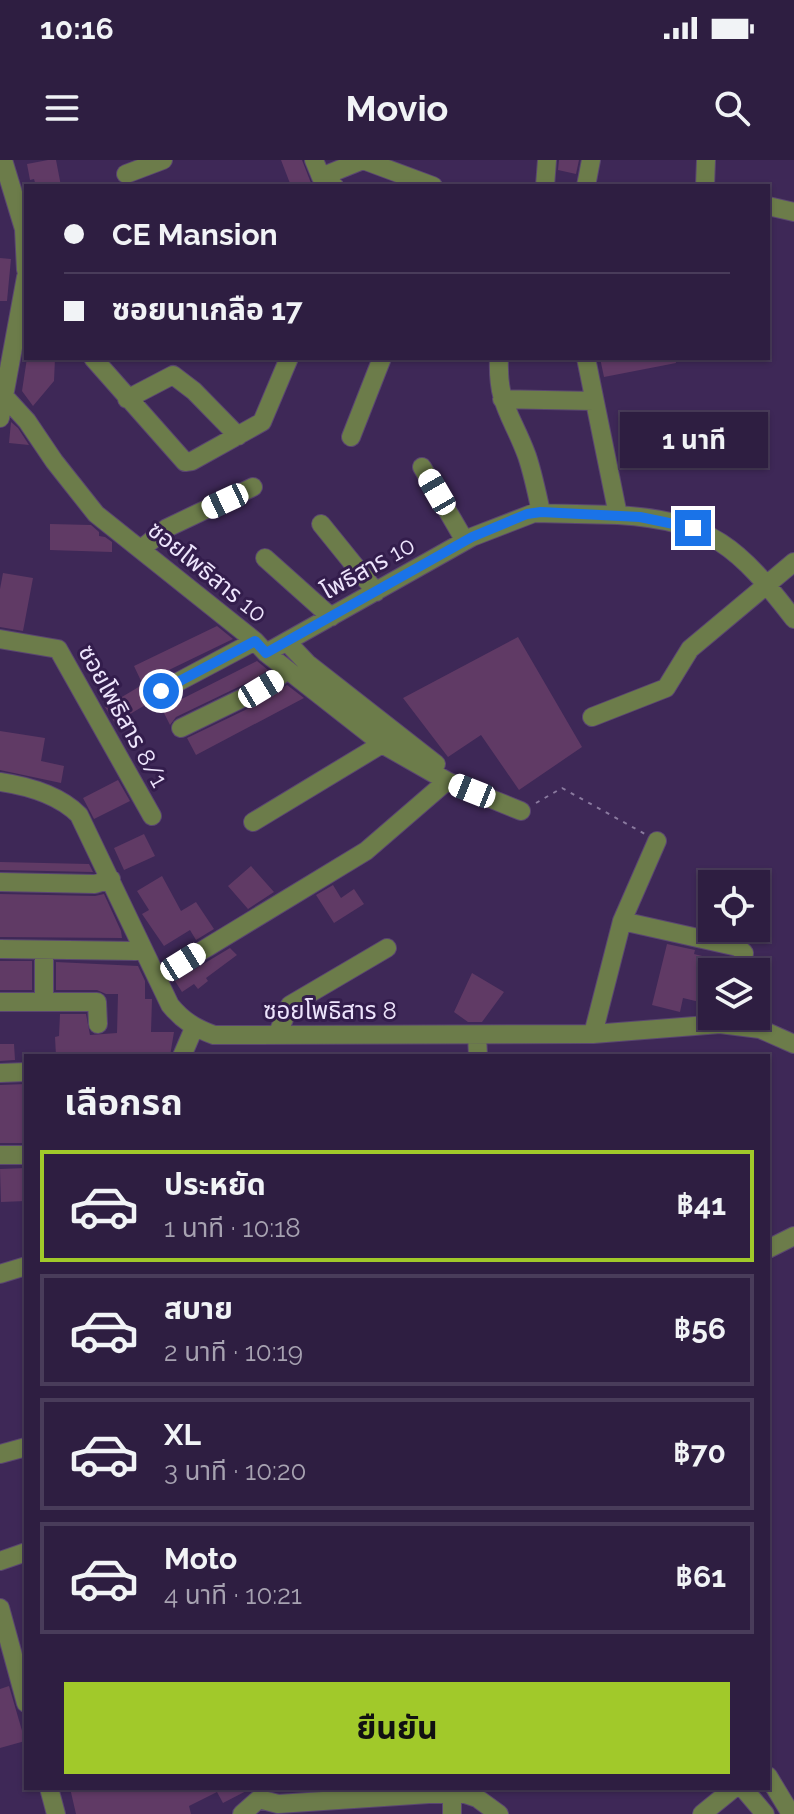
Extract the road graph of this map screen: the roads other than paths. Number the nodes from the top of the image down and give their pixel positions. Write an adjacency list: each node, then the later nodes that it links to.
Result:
1 (163, 160): 7 (street)
2 (363, 160): 8 (street); 9 (street)
3 (547, 160): 10 (street)
4 (591, 160): 11 (street)
5 (706, 160): 12 (street)
6 (8, 161): 15 (street)
7 (126, 174)
8 (323, 174)
9 (428, 184)
10 (545, 184)
11 (586, 184)
12 (705, 184)
13 (770, 206): 14 (street)
14 (794, 212)
15 (24, 229)
16 (24, 287): 22 (street)
17 (95, 360): 23 (street)
18 (288, 360): 27 (street)
19 (381, 360): 28 (street)
20 (499, 360): 24 (street)
21 (586, 360): 25 (street)
22 (4, 387): 26 (street); 35 (street, ซอยโพธิสาร 10)
23 (127, 399): 27 (street); 27 (street)
24 (502, 399): 25 (street); 31 (street)
25 (594, 401): 32 (street)
26 (0, 418)
27 (238, 436)
28 (351, 437)
29 (422, 467): 34 (street)
30 (253, 487): 35 (street)
31 (541, 512): 32 (street); 34 (street, โพธิสาร 10)
32 (618, 515): 38 (street)
33 (321, 524): 39 (street)
34 (465, 541): 39 (street, โพธิสาร 10)
35 (141, 549): 44 (street, ซอยโพธิสาร 10)
36 (265, 558): 40 (street)
37 (794, 562): 38 (street)
38 (768, 585): 41 (street); 47 (street)
39 (376, 592): 40 (street, โพธิสาร 10)
40 (331, 617): 43 (street, โพธิสาร 10)
41 (794, 619)
42 (0, 639): 54 (street, ซอยโพธิสาร 8/1)
43 (287, 642): 44 (street, โพธิสาร 10); 52 (street)
44 (260, 647): 45 (street, ซอยโพธิสาร 10); 46 (street, โพธิสาร 10)
45 (288, 670): 48 (street); 49 (street, ซอยโพธิสาร 10)
46 (161, 691)
47 (592, 717)
48 (181, 728)
49 (382, 744): 50 (street, ซอยโพธิสาร 10); 55 (street)
50 (447, 781): 53 (street, ซอยโพธิสาร 10); 65 (street)
51 (0, 782): 57 (street)
52 (479, 784)
53 (521, 811)
54 (152, 816)
55 (253, 822)
56 (657, 841): 59 (street)
57 (111, 879): 58 (street); 62 (street)
58 (0, 882)
59 (622, 921): 64 (street); 72 (street)
60 (387, 948): 73 (street)
61 (0, 949): 63 (street)
62 (143, 949): 63 (street); 65 (street)
63 (44, 951): 66 (street)
64 (743, 958)
65 (157, 978): 70 (street)
66 (44, 1001): 67 (street); 68 (street)
67 (0, 1002)
68 (98, 1024)
69 (698, 1024): 72 (street, ซอยโพธิสาร 8)
70 (194, 1028): 73 (street, ซอยโพธิสาร 8); 76 (street)
71 (762, 1030): 75 (street, ซอยโพธิสาร 8)
72 (593, 1034): 74 (street, ซอยโพธิสาร 8)
73 (277, 1035): 74 (street, ซอยโพธิสาร 8)
74 (477, 1035): 77 (street)
75 (794, 1044)
76 (183, 1054)
77 (478, 1054)
78 (24, 1072): 79 (street)
79 (0, 1073)
80 (0, 1155): 81 (street)
81 (24, 1155)
82 (794, 1236): 83 (street)
83 (770, 1248)
84 (24, 1267): 85 (street)
85 (0, 1274)
86 (24, 1448): 87 (street)
87 (0, 1454)
88 (24, 1553): 89 (street)
89 (0, 1561)
90 (0, 1608): 91 (street)
91 (18, 1645): 92 (street)
92 (18, 1675): 93 (street); 94 (street)
93 (0, 1682)
94 (24, 1696)
95 (770, 1779): 108 (street)
96 (50, 1790): 102 (street)
97 (732, 1790): 106 (street)
98 (745, 1790): 107 (street)
99 (452, 1792): 101 (street); 104 (street); 105 (street)
100 (257, 1794): 101 (street); 103 (street)
101 (280, 1809)
102 (56, 1814)
103 (242, 1814)
104 (452, 1814)
105 (499, 1814)
106 (702, 1814)
107 (765, 1814)
108 (791, 1814)

